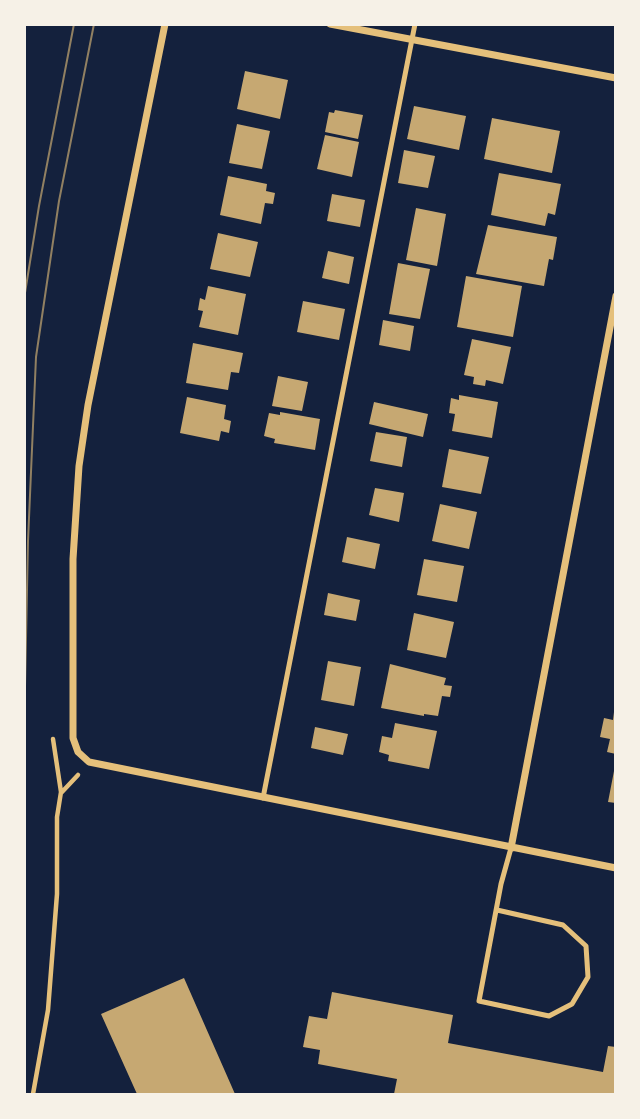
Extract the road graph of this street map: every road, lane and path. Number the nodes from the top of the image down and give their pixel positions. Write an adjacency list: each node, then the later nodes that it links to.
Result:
1 (165, 24): 7 (street)
2 (330, 24): 4 (street)
3 (415, 24): 4 (lane)
4 (412, 41): 5 (street); 9 (lane)
5 (615, 78)
6 (615, 296): 10 (street)
7 (89, 762): 8 (path); 9 (street)
8 (61, 792)
9 (263, 798): 10 (street)
10 (511, 848): 11 (street); 12 (lane)
11 (615, 868)
12 (497, 910): 12 (lane)

